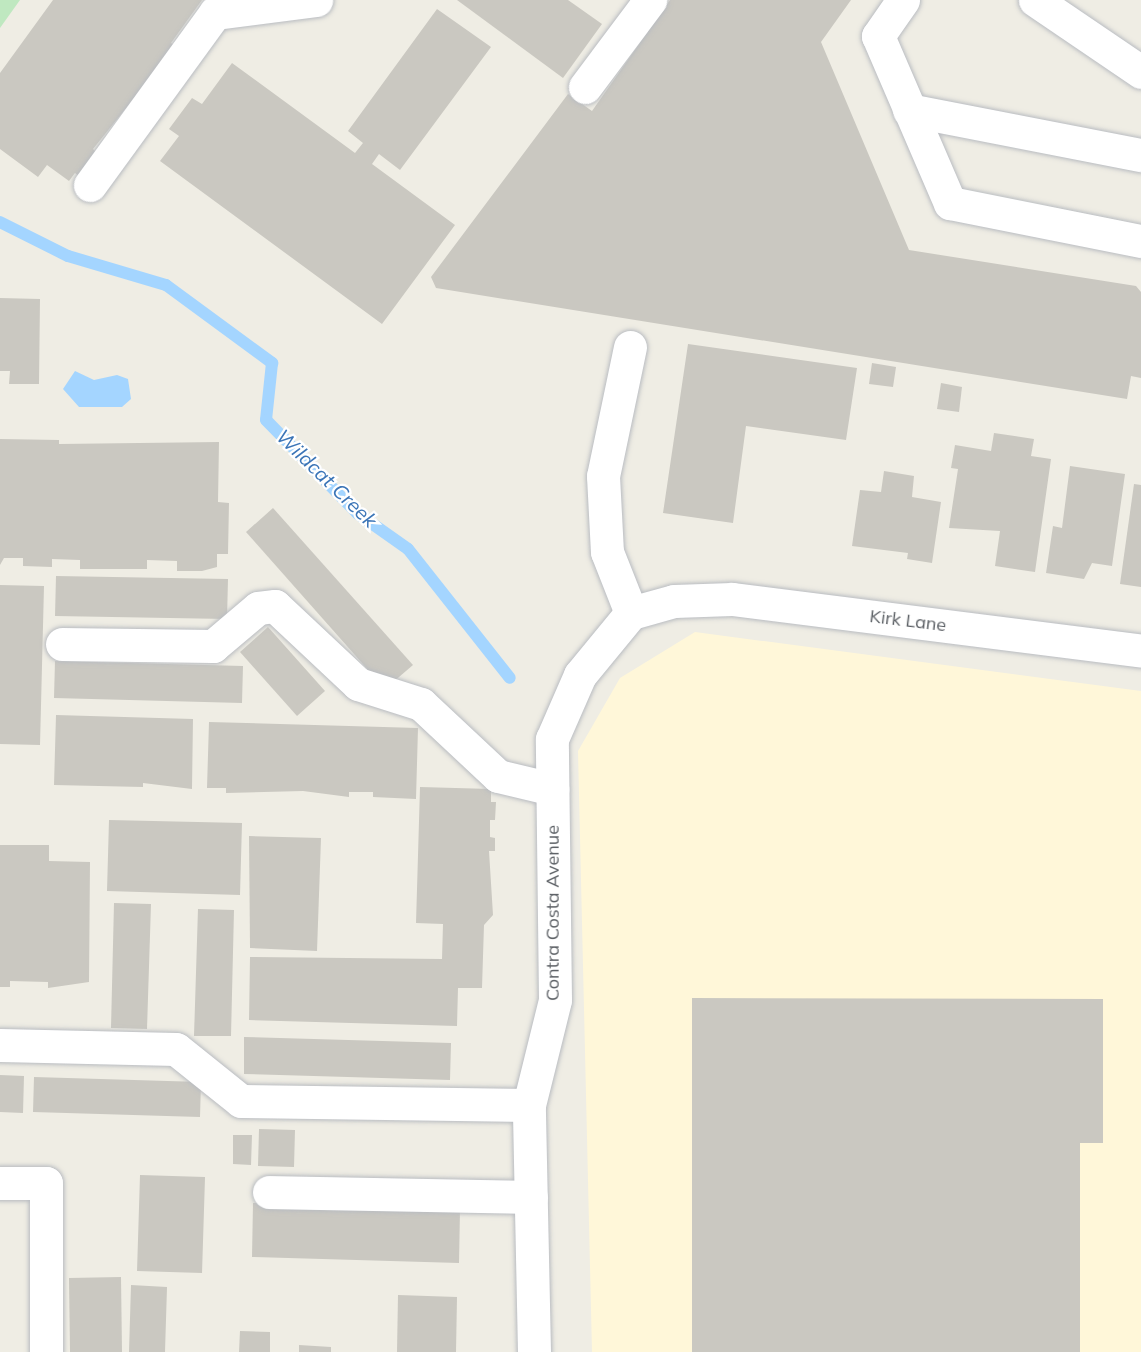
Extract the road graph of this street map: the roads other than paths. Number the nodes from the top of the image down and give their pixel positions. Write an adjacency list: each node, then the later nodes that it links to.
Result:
1 (650, 0): 6 (street)
2 (903, 0): 7 (street)
3 (1035, 0): 5 (street)
4 (317, 4): 9 (street)
5 (1141, 72)
6 (585, 87)
7 (909, 110): 8 (street); 10 (street)
8 (1141, 155)
9 (90, 184)
10 (1141, 241)
11 (630, 347): 12 (street)
12 (631, 613): 14 (street, Kirk Lane); 15 (street, Contra Costa Avenue)
13 (62, 644): 15 (street)
14 (1141, 651)
15 (552, 789): 17 (street, Contra Costa Avenue)
16 (0, 1045): 17 (street)
17 (530, 1104): 20 (street, Contra Costa Avenue)
18 (0, 1183): 21 (street)
19 (269, 1192): 20 (street)
20 (531, 1197): 22 (street, Contra Costa Avenue)
21 (46, 1352)
22 (534, 1352)

